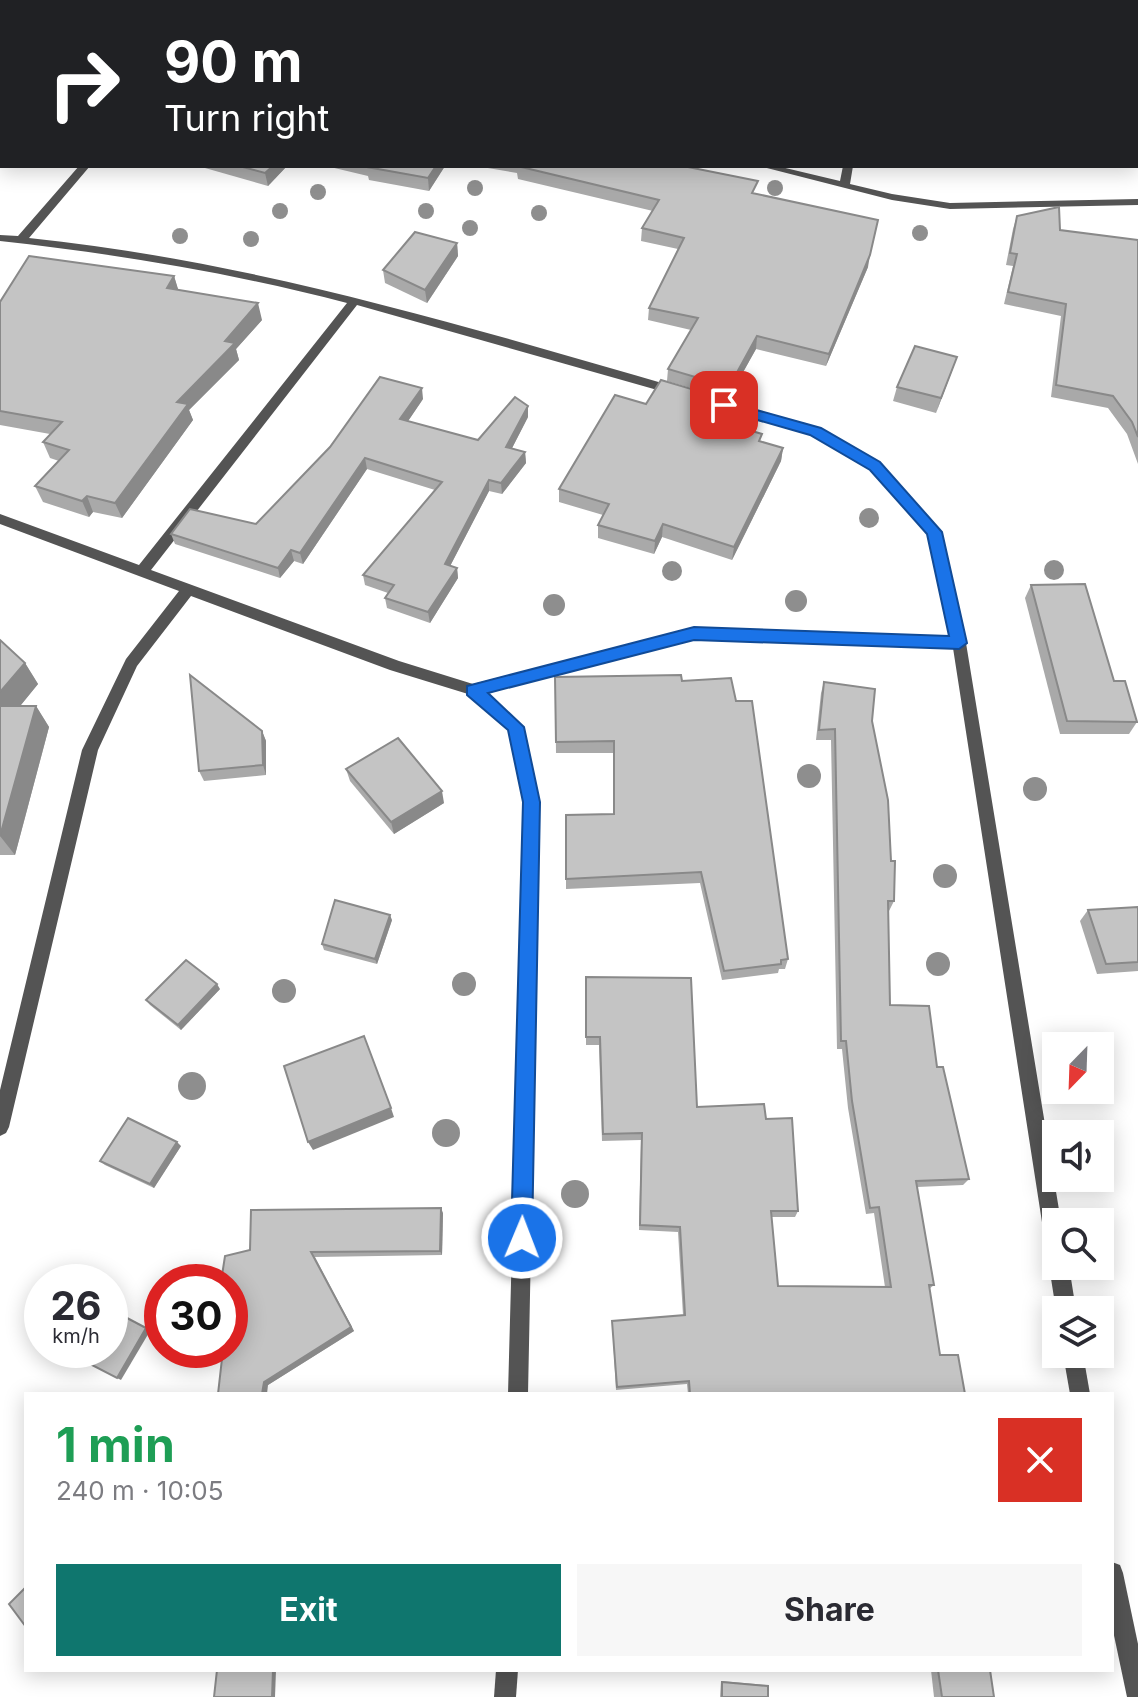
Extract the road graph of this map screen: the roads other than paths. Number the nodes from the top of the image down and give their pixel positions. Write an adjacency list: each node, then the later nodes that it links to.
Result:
1 (83, 168): 7 (street)
2 (772, 168): 4 (street)
3 (848, 168): 4 (street)
4 (844, 186): 5 (street)
5 (1138, 202)
6 (0, 238): 7 (street)
7 (21, 240): 8 (street)
8 (355, 300): 10 (street); 12 (street)
9 (0, 519): 10 (street)
10 (142, 572): 11 (street)
11 (188, 589): 13 (street); 14 (street)
12 (959, 643): 13 (street); 15 (street)
13 (473, 690): 17 (street)
14 (0, 1127)
15 (1050, 1208)
16 (1075, 1368): 18 (street)
17 (518, 1392)
18 (1080, 1392)
19 (1114, 1583): 22 (street)
20 (507, 1672): 21 (street)
21 (505, 1697)
22 (1138, 1697)

